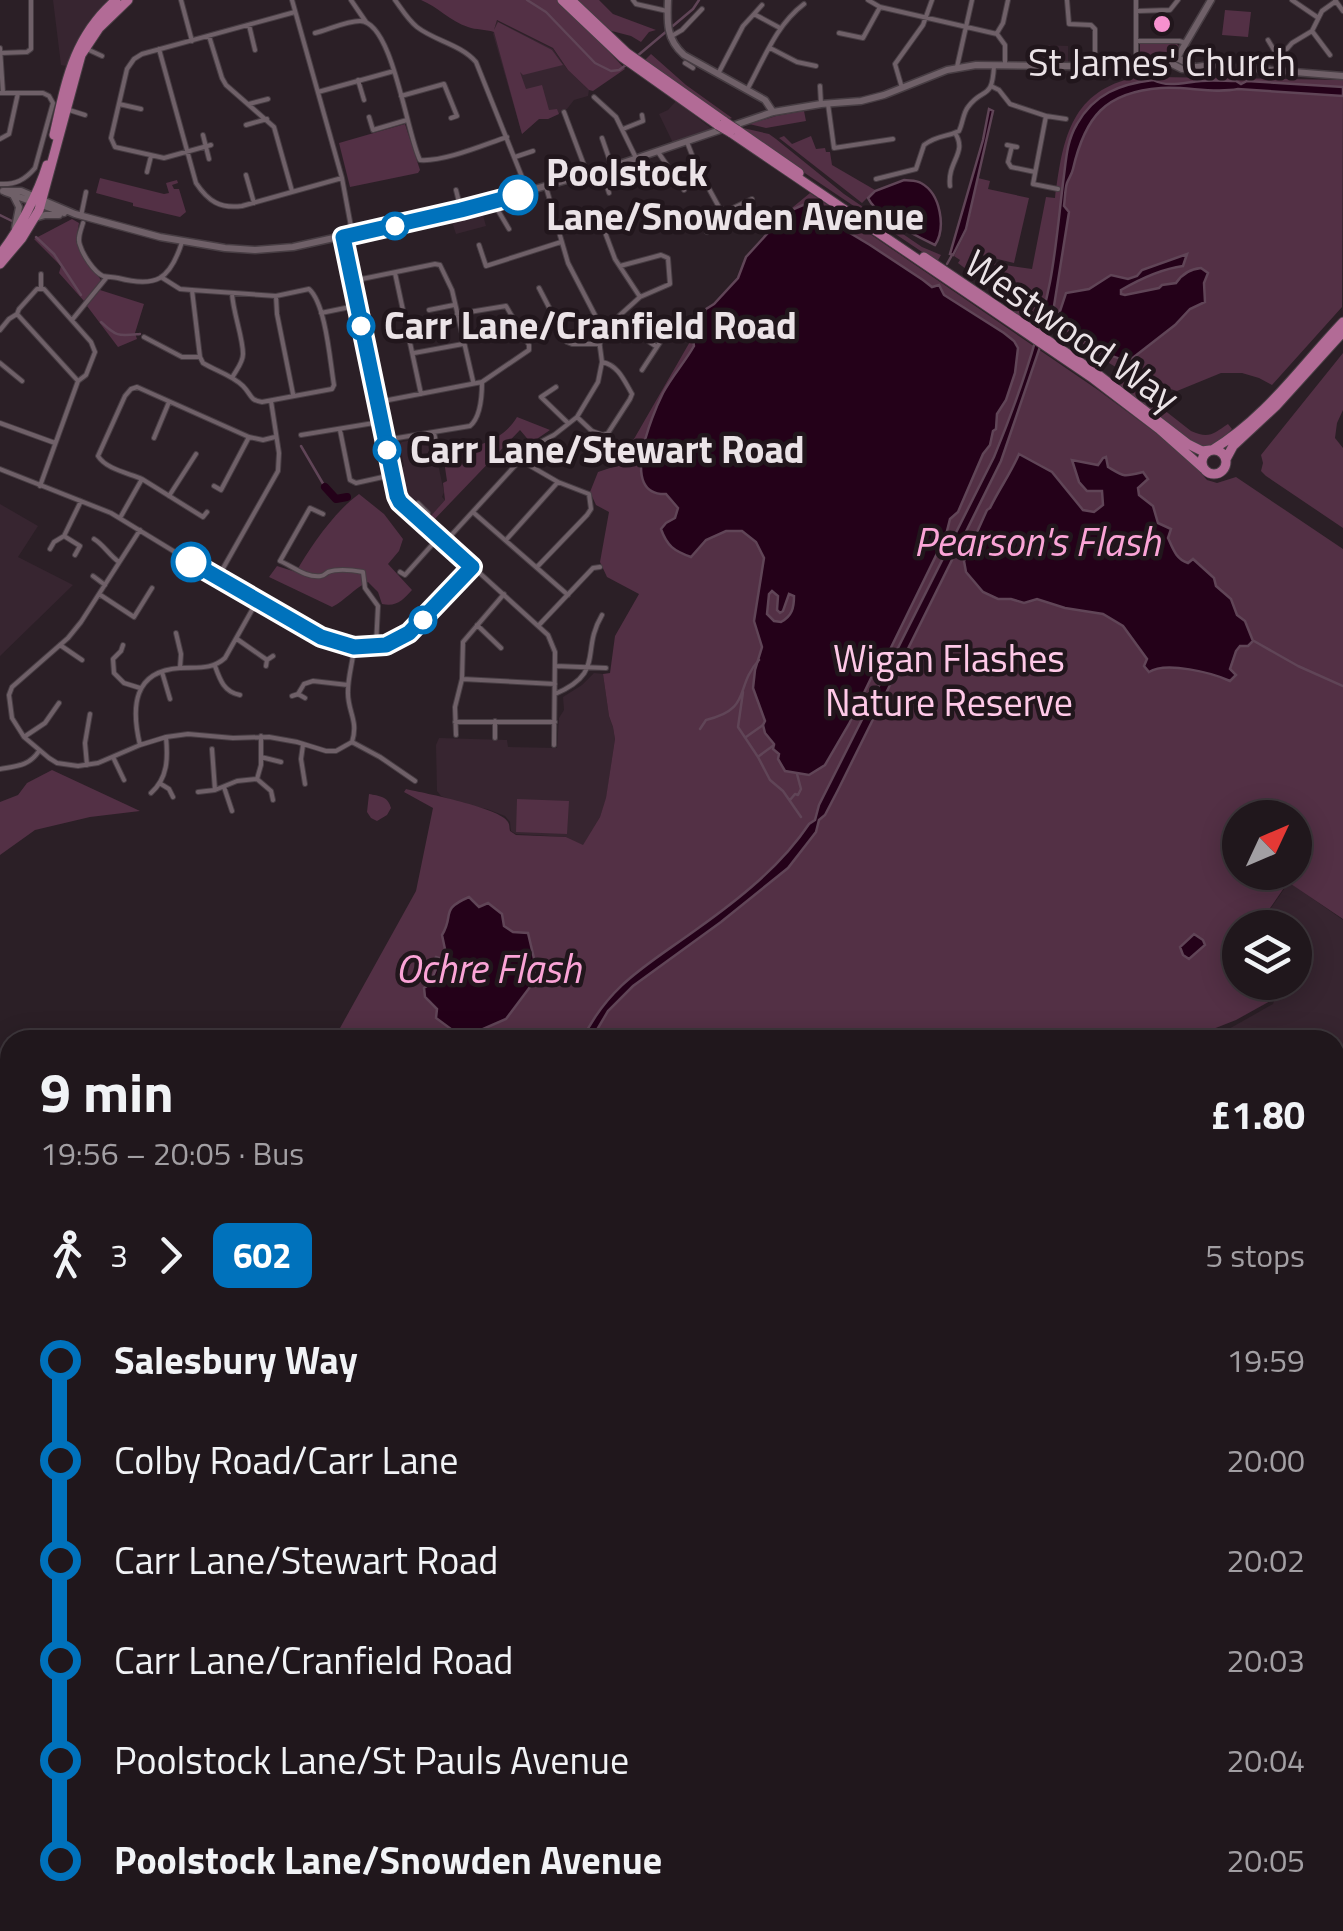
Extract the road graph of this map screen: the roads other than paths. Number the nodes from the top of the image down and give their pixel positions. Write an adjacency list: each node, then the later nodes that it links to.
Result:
1 (31, 0): 51 (street)
2 (116, 0): 124 (highway)
3 (128, 0): 47 (highway)
4 (180, 0): 44 (street)
5 (292, 0): 29 (street)
6 (352, 0): 33 (street)
7 (395, 0): 56 (street)
8 (562, 0): 53 (highway, Westwood Way)
9 (571, 0): 53 (highway, Westwood Way)
10 (632, 0): 27 (street)
11 (668, 0): 27 (main road)
12 (868, 0): 24 (street)
13 (932, 0): 32 (street)
14 (972, 0): 35 (street)
15 (1008, 0): 41 (street)
16 (1067, 0): 61 (street)
17 (1136, 0): 26 (street)
18 (1178, 0): 26 (street)
19 (1210, 0): 46 (main road)
20 (1292, 0): 31 (street)
21 (1336, 1): 28 (street); 31 (street)
22 (804, 4): 36 (street)
23 (762, 6): 30 (street)
24 (880, 6): 32 (street); 39 (street)
25 (702, 9): 38 (street)
26 (1136, 10): 45 (street)
27 (668, 11): 38 (main road)
28 (1343, 11)
29 (296, 12): 34 (street); 72 (street)
30 (754, 14): 36 (street); 65 (street)
31 (1318, 17): 37 (street)
32 (926, 18): 35 (street); 70 (street)
33 (366, 22): 40 (street); 64 (street)
34 (249, 25): 42 (street); 50 (street)
35 (966, 26): 41 (street); 62 (street)
36 (780, 28): 48 (street)
37 (1312, 31): 43 (street); 54 (street)
38 (669, 33): 65 (main road)
39 (839, 33)
40 (315, 34)
41 (997, 34): 60 (street)
42 (209, 36): 44 (street); 80 (street)
43 (1268, 40)
44 (192, 41): 49 (street)
45 (1136, 41): 46 (street); 63 (street)
46 (1187, 44): 57 (main road)
47 (85, 48): 55 (street); 82 (highway)
48 (770, 48): 58 (street); 71 (street)
49 (159, 49): 79 (street); 108 (street)
50 (255, 50)
51 (0, 51): 73 (street)
52 (481, 53): 56 (street)
53 (625, 55): 188 (highway, Westwood Way)
54 (1330, 55)
55 (102, 56)
56 (472, 56): 98 (street)
57 (1174, 60): 63 (main road); 66 (main road)
58 (816, 66)
59 (994, 66): 60 (main road); 62 (main road); 69 (street)
60 (1005, 66): 61 (main road)
61 (1095, 66): 63 (main road)
62 (957, 67): 70 (main road)
63 (1136, 68)
64 (394, 71): 67 (street); 75 (street)
65 (718, 74): 71 (main road)
66 (1343, 76)
67 (358, 80): 72 (street); 78 (street)
68 (820, 86): 81 (street)
69 (992, 86): 87 (street); 96 (street)
70 (902, 88): 81 (main road)
71 (747, 90): 85 (main road)
72 (318, 92): 122 (street)
73 (2, 93): 74 (street)
74 (18, 93): 100 (street); 128 (street)
75 (401, 96): 89 (street); 93 (street)
76 (594, 97): 95 (street)
77 (268, 99): 80 (street)
78 (364, 100)
79 (119, 104): 83 (street); 110 (street)
80 (249, 104): 92 (street)
81 (824, 104): 85 (main road); 105 (street)
82 (66, 109): 86 (street); 124 (highway)
83 (141, 109)
84 (564, 112): 120 (street)
85 (774, 112): 102 (main road)
86 (85, 115)
87 (1046, 116): 91 (street); 119 (street)
88 (369, 118): 93 (street)
89 (451, 118)
90 (644, 119): 95 (street)
91 (1066, 119)
92 (267, 120): 94 (street); 132 (street)
93 (407, 120): 98 (street)
94 (246, 125)
95 (624, 128): 113 (street)
96 (955, 133): 115 (street); 123 (street)
97 (202, 135): 103 (street)
98 (507, 138): 111 (street)
99 (602, 138): 116 (street)
100 (0, 139)
101 (894, 140): 105 (street)
102 (687, 142): 109 (main road); 141 (street)
103 (208, 146): 108 (street); 114 (street)
104 (1012, 146): 119 (street)
105 (834, 148): 106 (street)
106 (826, 150)
107 (533, 151): 111 (street)
108 (186, 152): 110 (street); 137 (street)
109 (658, 152): 113 (main road); 130 (street)
110 (151, 156): 118 (street)
111 (515, 156): 134 (street)
112 (944, 156): 115 (street)
113 (636, 158): 116 (main road)
114 (209, 159)
115 (952, 162): 125 (street)
116 (612, 166): 117 (main road)
117 (602, 170): 120 (main road); 135 (street)
118 (146, 172)
119 (1035, 172): 127 (street)
120 (588, 174): 126 (main road)
121 (246, 175): 137 (street)
122 (342, 178): 132 (street); 143 (street)
123 (876, 179)
124 (45, 181): 131 (main road); 136 (highway); 140 (main road)
125 (949, 182)
126 (546, 187): 134 (main road); 146 (street)
127 (1058, 189)
128 (4, 190): 131 (main road); 136 (main road); 151 (main road)
129 (456, 190): 142 (street)
130 (684, 190)
131 (21, 191): 136 (main road)
132 (292, 191): 137 (street)
133 (86, 192): 144 (street)
134 (528, 192): 138 (main road)
135 (610, 193)
136 (36, 201): 140 (main road); 144 (main road); 145 (highway); 151 (highway)
137 (254, 202)
138 (494, 202): 142 (main road); 147 (street)
139 (750, 202): 141 (street)
140 (57, 206): 144 (main road)
141 (720, 209): 149 (street)
142 (461, 210): 148 (main road)
143 (350, 213): 148 (street); 150 (street)
144 (80, 217): 145 (main road); 152 (main road); 161 (street)
145 (36, 218): 156 (highway)
146 (558, 228): 153 (street); 157 (street)
147 (510, 229)
148 (367, 232): 150 (main road)
149 (707, 232)
150 (348, 236): 152 (main road); 162 (street)
151 (12, 238): 155 (highway)
152 (182, 241): 160 (street)
153 (561, 242): 154 (street); 179 (street)
154 (479, 245)
155 (0, 254)
156 (0, 264)
157 (619, 267): 168 (street); 168 (street)
158 (395, 272): 162 (street); 169 (street); 189 (street)
159 (42, 274): 163 (street)
160 (161, 277): 161 (street); 165 (street)
161 (107, 278): 176 (street)
162 (352, 281): 170 (street)
163 (41, 288): 173 (street); 176 (street)
164 (539, 288): 186 (street)
165 (192, 290): 166 (street); 190 (street)
166 (232, 293): 167 (street); 194 (street)
167 (276, 296): 172 (street); 201 (street)
168 (640, 297): 175 (street)
169 (454, 305): 171 (street); 174 (street)
170 (356, 306): 172 (street); 204 (street)
171 (428, 310)
172 (321, 313): 201 (street)
173 (17, 314): 180 (street); 196 (street)
174 (457, 314): 185 (street); 198 (street)
175 (618, 317): 179 (street); 187 (street)
176 (72, 320): 196 (street)
177 (674, 321): 187 (street)
178 (1343, 322): 217 (highway)
179 (599, 327): 186 (street)
180 (0, 330)
181 (1343, 332): 218 (highway)
182 (159, 333): 184 (street)
183 (144, 337): 184 (street)
184 (155, 343): 190 (street)
185 (463, 344): 189 (street); 197 (street)
186 (600, 344): 191 (street)
187 (657, 347): 193 (street)
188 (1053, 347): 217 (highway, Westwood Way); 223 (highway, Westwood Way)
189 (414, 353): 200 (street)
190 (200, 357): 194 (street)
191 (602, 362): 205 (street); 205 (street)
192 (0, 363): 195 (street)
193 (642, 370)
194 (232, 378): 202 (street)
195 (22, 381)
196 (78, 381): 216 (street)
197 (473, 382): 198 (street); 200 (street)
198 (482, 382): 210 (street)
199 (556, 387): 208 (street)
200 (421, 394): 204 (street)
201 (293, 396): 202 (street)
202 (271, 401): 212 (street)
203 (169, 402): 211 (street); 214 (street); 225 (street)
204 (378, 402): 206 (street)
205 (576, 417): 208 (street)
206 (381, 422): 209 (street); 215 (street)
207 (0, 423): 216 (street)
208 (568, 423): 220 (street)
209 (340, 430): 213 (street); 224 (street)
210 (434, 433): 215 (street); 219 (street)
211 (249, 436): 212 (street); 228 (street)
212 (275, 436): 253 (street)
213 (301, 436)
214 (153, 438)
215 (385, 440): 224 (street)
216 (55, 443): 227 (street)
217 (1211, 450): 218 (highway); 223 (highway)
218 (1226, 459): 223 (highway)
219 (440, 460)
220 (520, 460): 226 (street); 234 (street)
221 (199, 463): 229 (street)
222 (0, 469): 227 (street)
223 (1204, 470)
224 (392, 475): 238 (street)
225 (142, 479): 229 (street); 236 (street)
226 (558, 482): 243 (street); 250 (street)
227 (40, 486): 231 (street)
228 (214, 486)
229 (169, 496): 237 (street)
230 (310, 498): 233 (street)
231 (81, 501): 236 (street); 240 (street)
232 (418, 503): 238 (street)
233 (310, 508): 235 (street); 268 (street)
234 (472, 512): 243 (street); 244 (street)
235 (322, 514)
236 (120, 518): 239 (street)
237 (203, 518)
238 (420, 521): 241 (street)
239 (140, 530): 247 (street); 253 (street)
240 (64, 536): 245 (street); 246 (street)
241 (439, 537): 244 (street); 251 (street)
242 (94, 539): 247 (street)
243 (506, 540): 250 (street)
244 (445, 542): 248 (street)
245 (50, 548)
246 (75, 555)
247 (119, 562): 254 (street)
248 (472, 567): 257 (street); 268 (street)
249 (600, 567): 258 (street)
250 (537, 568): 258 (street)
251 (400, 572)
252 (93, 576): 254 (street)
253 (217, 578): 259 (street)
254 (105, 584): 256 (street)
255 (152, 588): 256 (street)
256 (99, 594): 265 (street)
257 (504, 594): 261 (street); 262 (street)
258 (568, 595): 262 (street)
259 (257, 602): 264 (street); 269 (street)
260 (602, 615): 274 (street)
261 (477, 625): 267 (street); 278 (street)
262 (540, 625): 273 (street)
263 (176, 633): 275 (street)
264 (237, 639): 270 (street); 272 (street)
265 (60, 645): 271 (street); 286 (street)
266 (122, 645): 281 (street)
267 (501, 645)
268 (376, 646): 269 (street)
269 (354, 647): 280 (street)
270 (273, 656)
271 (77, 660)
272 (215, 666): 275 (street); 283 (street)
273 (555, 666): 274 (street); 279 (street)
274 (590, 666): 276 (street); 282 (street)
275 (180, 668): 277 (street)
276 (606, 668)
277 (162, 672): 281 (street); 285 (street)
278 (462, 679): 279 (street); 291 (street)
279 (555, 684): 282 (street)
280 (348, 685): 284 (street); 298 (street)
281 (140, 688): 299 (street)
282 (556, 694): 292 (street)
283 (240, 695)
284 (306, 698)
285 (170, 699)
286 (9, 702): 287 (street); 295 (street)
287 (0, 703)
288 (59, 703): 295 (street)
289 (90, 714): 307 (street)
290 (495, 721): 291 (street); 292 (street); 297 (street)
291 (456, 722): 293 (street)
292 (555, 722): 301 (street)
293 (456, 735)
294 (260, 736): 296 (street); 300 (street); 305 (street)
295 (24, 737): 303 (street)
296 (166, 737): 299 (street); 313 (street)
297 (495, 738)
298 (352, 742): 300 (street); 312 (street)
299 (140, 744): 304 (street)
300 (303, 745): 311 (street)
301 (554, 745)
302 (212, 748): 315 (street)
303 (39, 751): 307 (street); 308 (street)
304 (113, 757): 307 (street); 310 (street)
305 (261, 757): 306 (street); 309 (street)
306 (281, 762)
307 (87, 764)
308 (0, 769)
309 (256, 779): 314 (street); 321 (street)
310 (124, 780)
311 (302, 780)
312 (415, 781)
313 (161, 784): 318 (street); 319 (street)
314 (224, 787): 315 (street); 322 (street)
315 (215, 790): 316 (street)
316 (205, 791): 317 (street); 320 (street)
317 (198, 792)
318 (151, 793)
319 (173, 798)
320 (206, 800)
321 (273, 800)
322 (232, 812)

